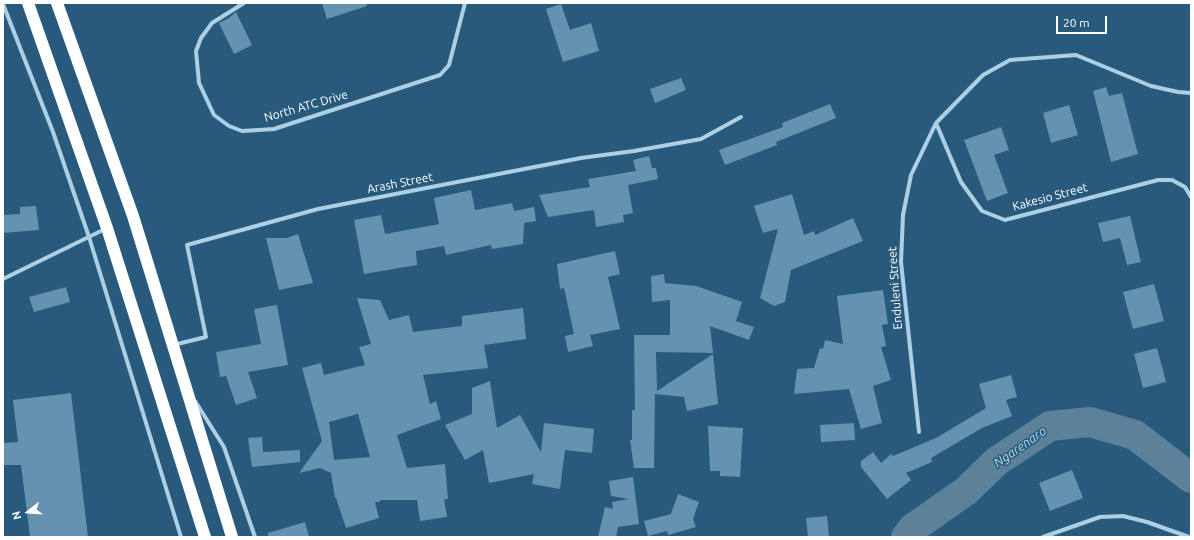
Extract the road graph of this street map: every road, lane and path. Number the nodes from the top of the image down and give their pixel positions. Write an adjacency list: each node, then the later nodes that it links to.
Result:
1 (28, 3): 10 (highway)
2 (57, 3): 13 (highway)
3 (244, 3): 4 (street, North ATC Drive)
4 (465, 3)
5 (3, 4): 11 (street)
6 (1191, 93): 8 (street, Enduleni Street)
7 (741, 117): 13 (street, Arash Street)
8 (936, 123): 9 (street, Kakesio Street); 15 (street, Enduleni Street)
9 (1191, 197)
10 (107, 228): 11 (street); 17 (highway)
11 (89, 237): 12 (street); 16 (street)
12 (3, 279)
13 (173, 345): 14 (highway)
14 (186, 387): 18 (highway); 19 (street)
15 (919, 432)
16 (181, 537)
17 (205, 537)
18 (232, 537)
19 (255, 537)
20 (1043, 537): 21 (street)
21 (1189, 537)

